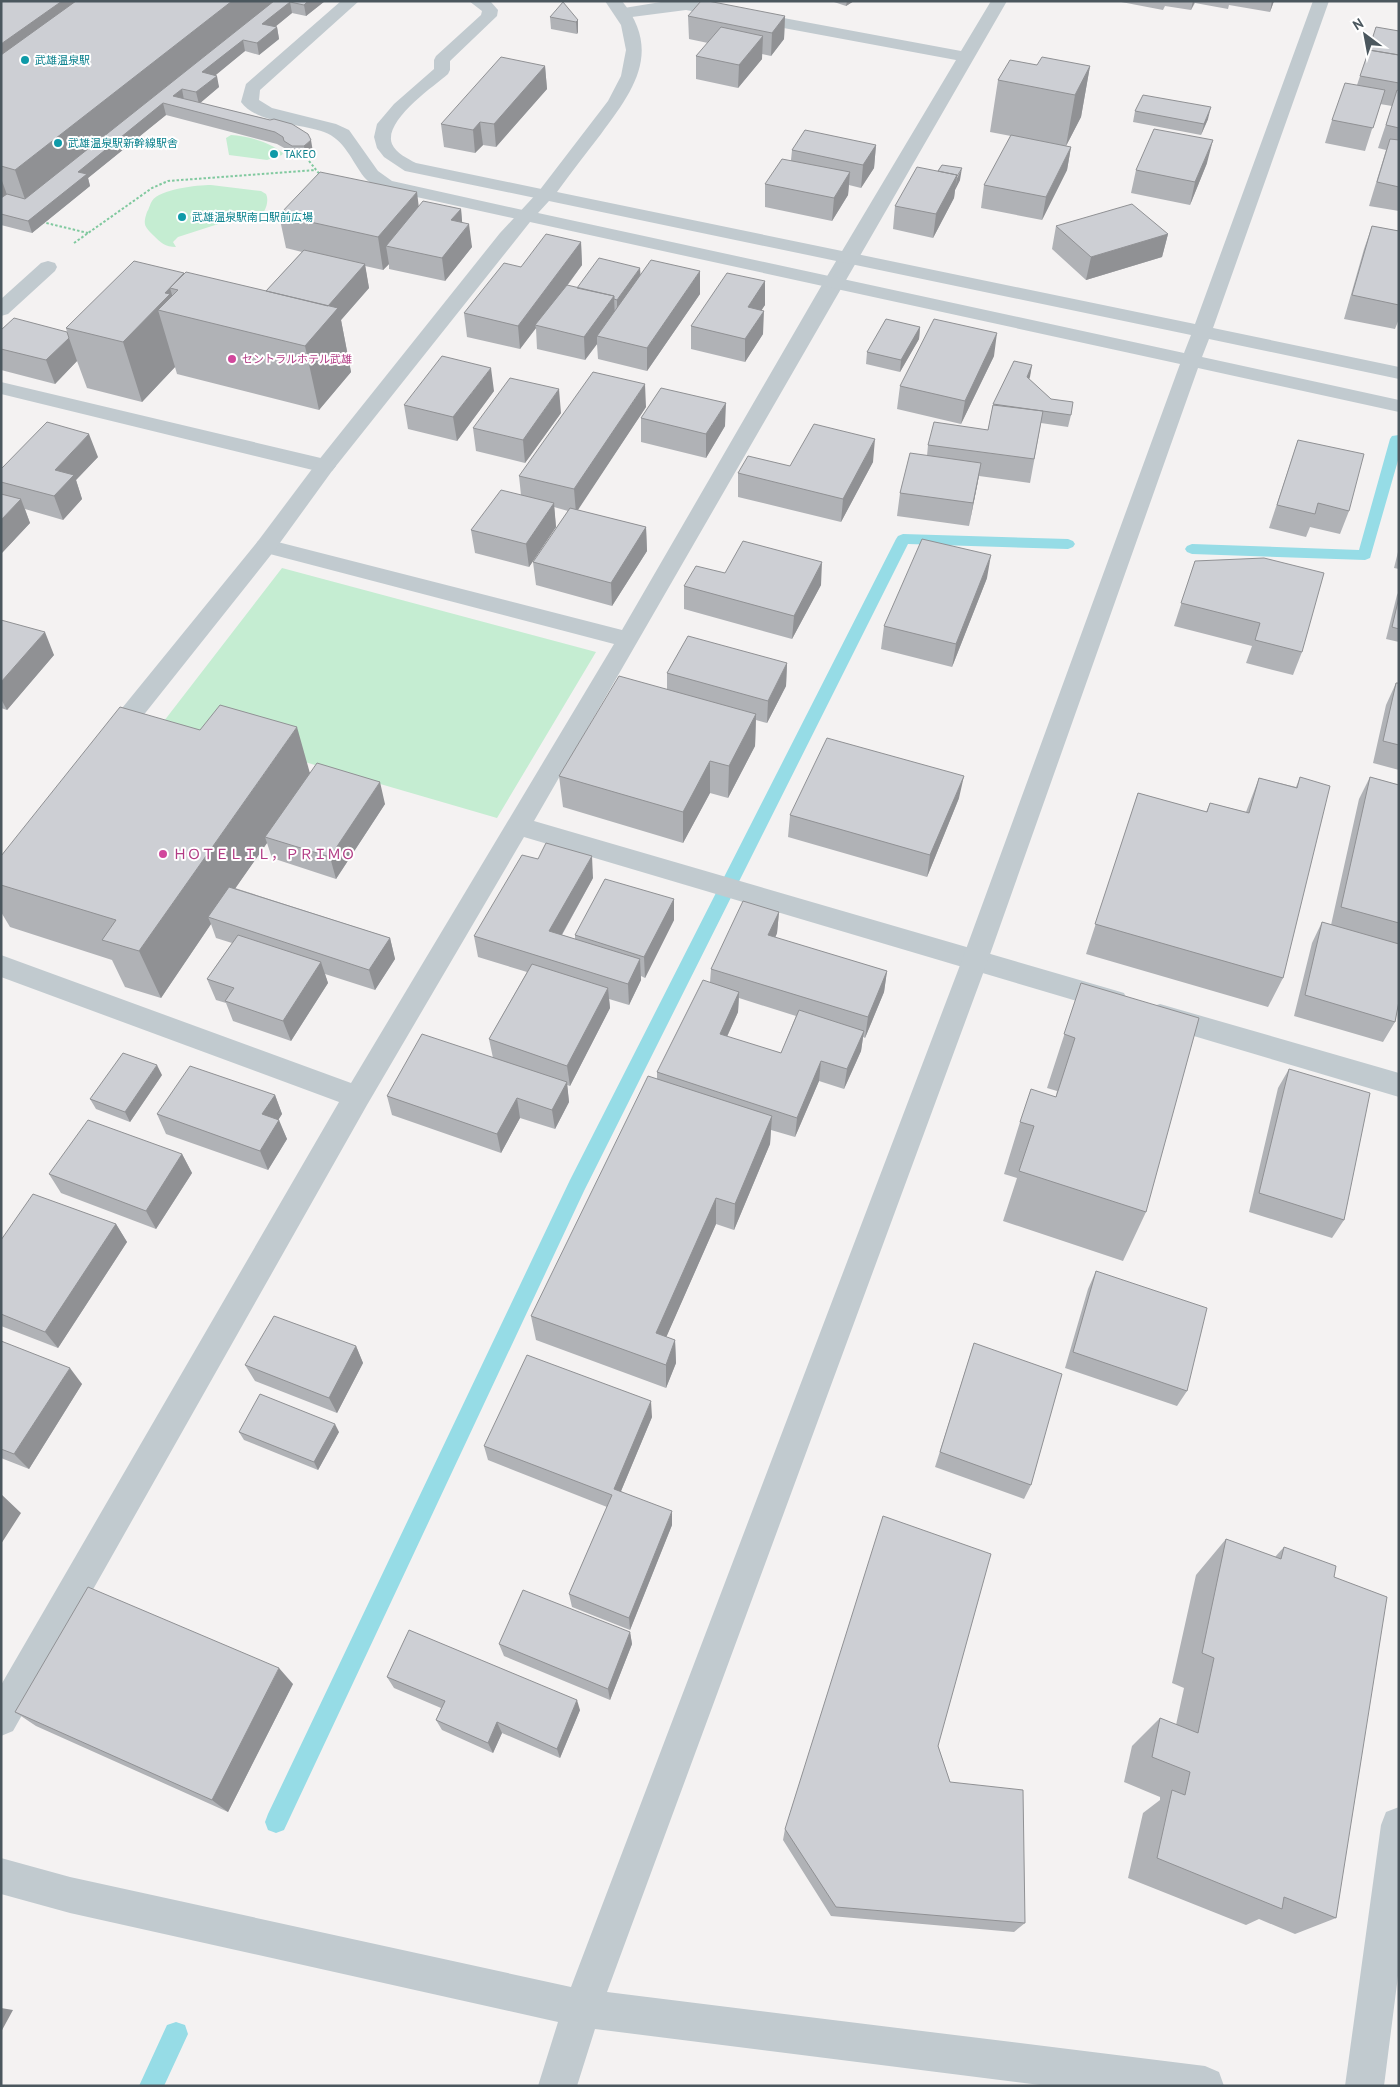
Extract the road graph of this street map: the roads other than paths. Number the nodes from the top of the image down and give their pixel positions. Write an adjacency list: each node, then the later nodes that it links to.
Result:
1 (352, 1): 8 (street)
2 (477, 1): 7 (street)
3 (998, 1): 6 (street)
4 (1320, 1): 13 (street)
5 (619, 7): 6 (street); 7 (street)
6 (967, 56): 9 (street)
7 (545, 196): 8 (street); 9 (street)
8 (526, 216): 11 (street); 18 (street)
9 (849, 257): 11 (street); 13 (street)
10 (48, 267): 12 (street)
11 (833, 283): 14 (street); 20 (street)
12 (1, 310)
13 (1201, 331): 14 (street); 15 (street)
14 (1191, 361): 17 (street); 23 (street)
15 (1399, 373)
16 (1, 388): 18 (street)
17 (1399, 406)
18 (325, 466): 19 (street)
19 (266, 546): 20 (street); 21 (street)
20 (628, 640): 22 (street)
21 (100, 753)
22 (519, 826): 23 (street); 26 (street)
23 (976, 960): 25 (street); 30 (street)
24 (1, 966): 26 (street)
25 (1399, 1084)
26 (357, 1097): 27 (street)
27 (1, 1719)
28 (1399, 1825): 33 (street)
29 (1, 1876): 30 (street)
30 (582, 2008): 31 (street); 32 (street)
31 (557, 2086)
32 (1205, 2086)
33 (1364, 2086)

